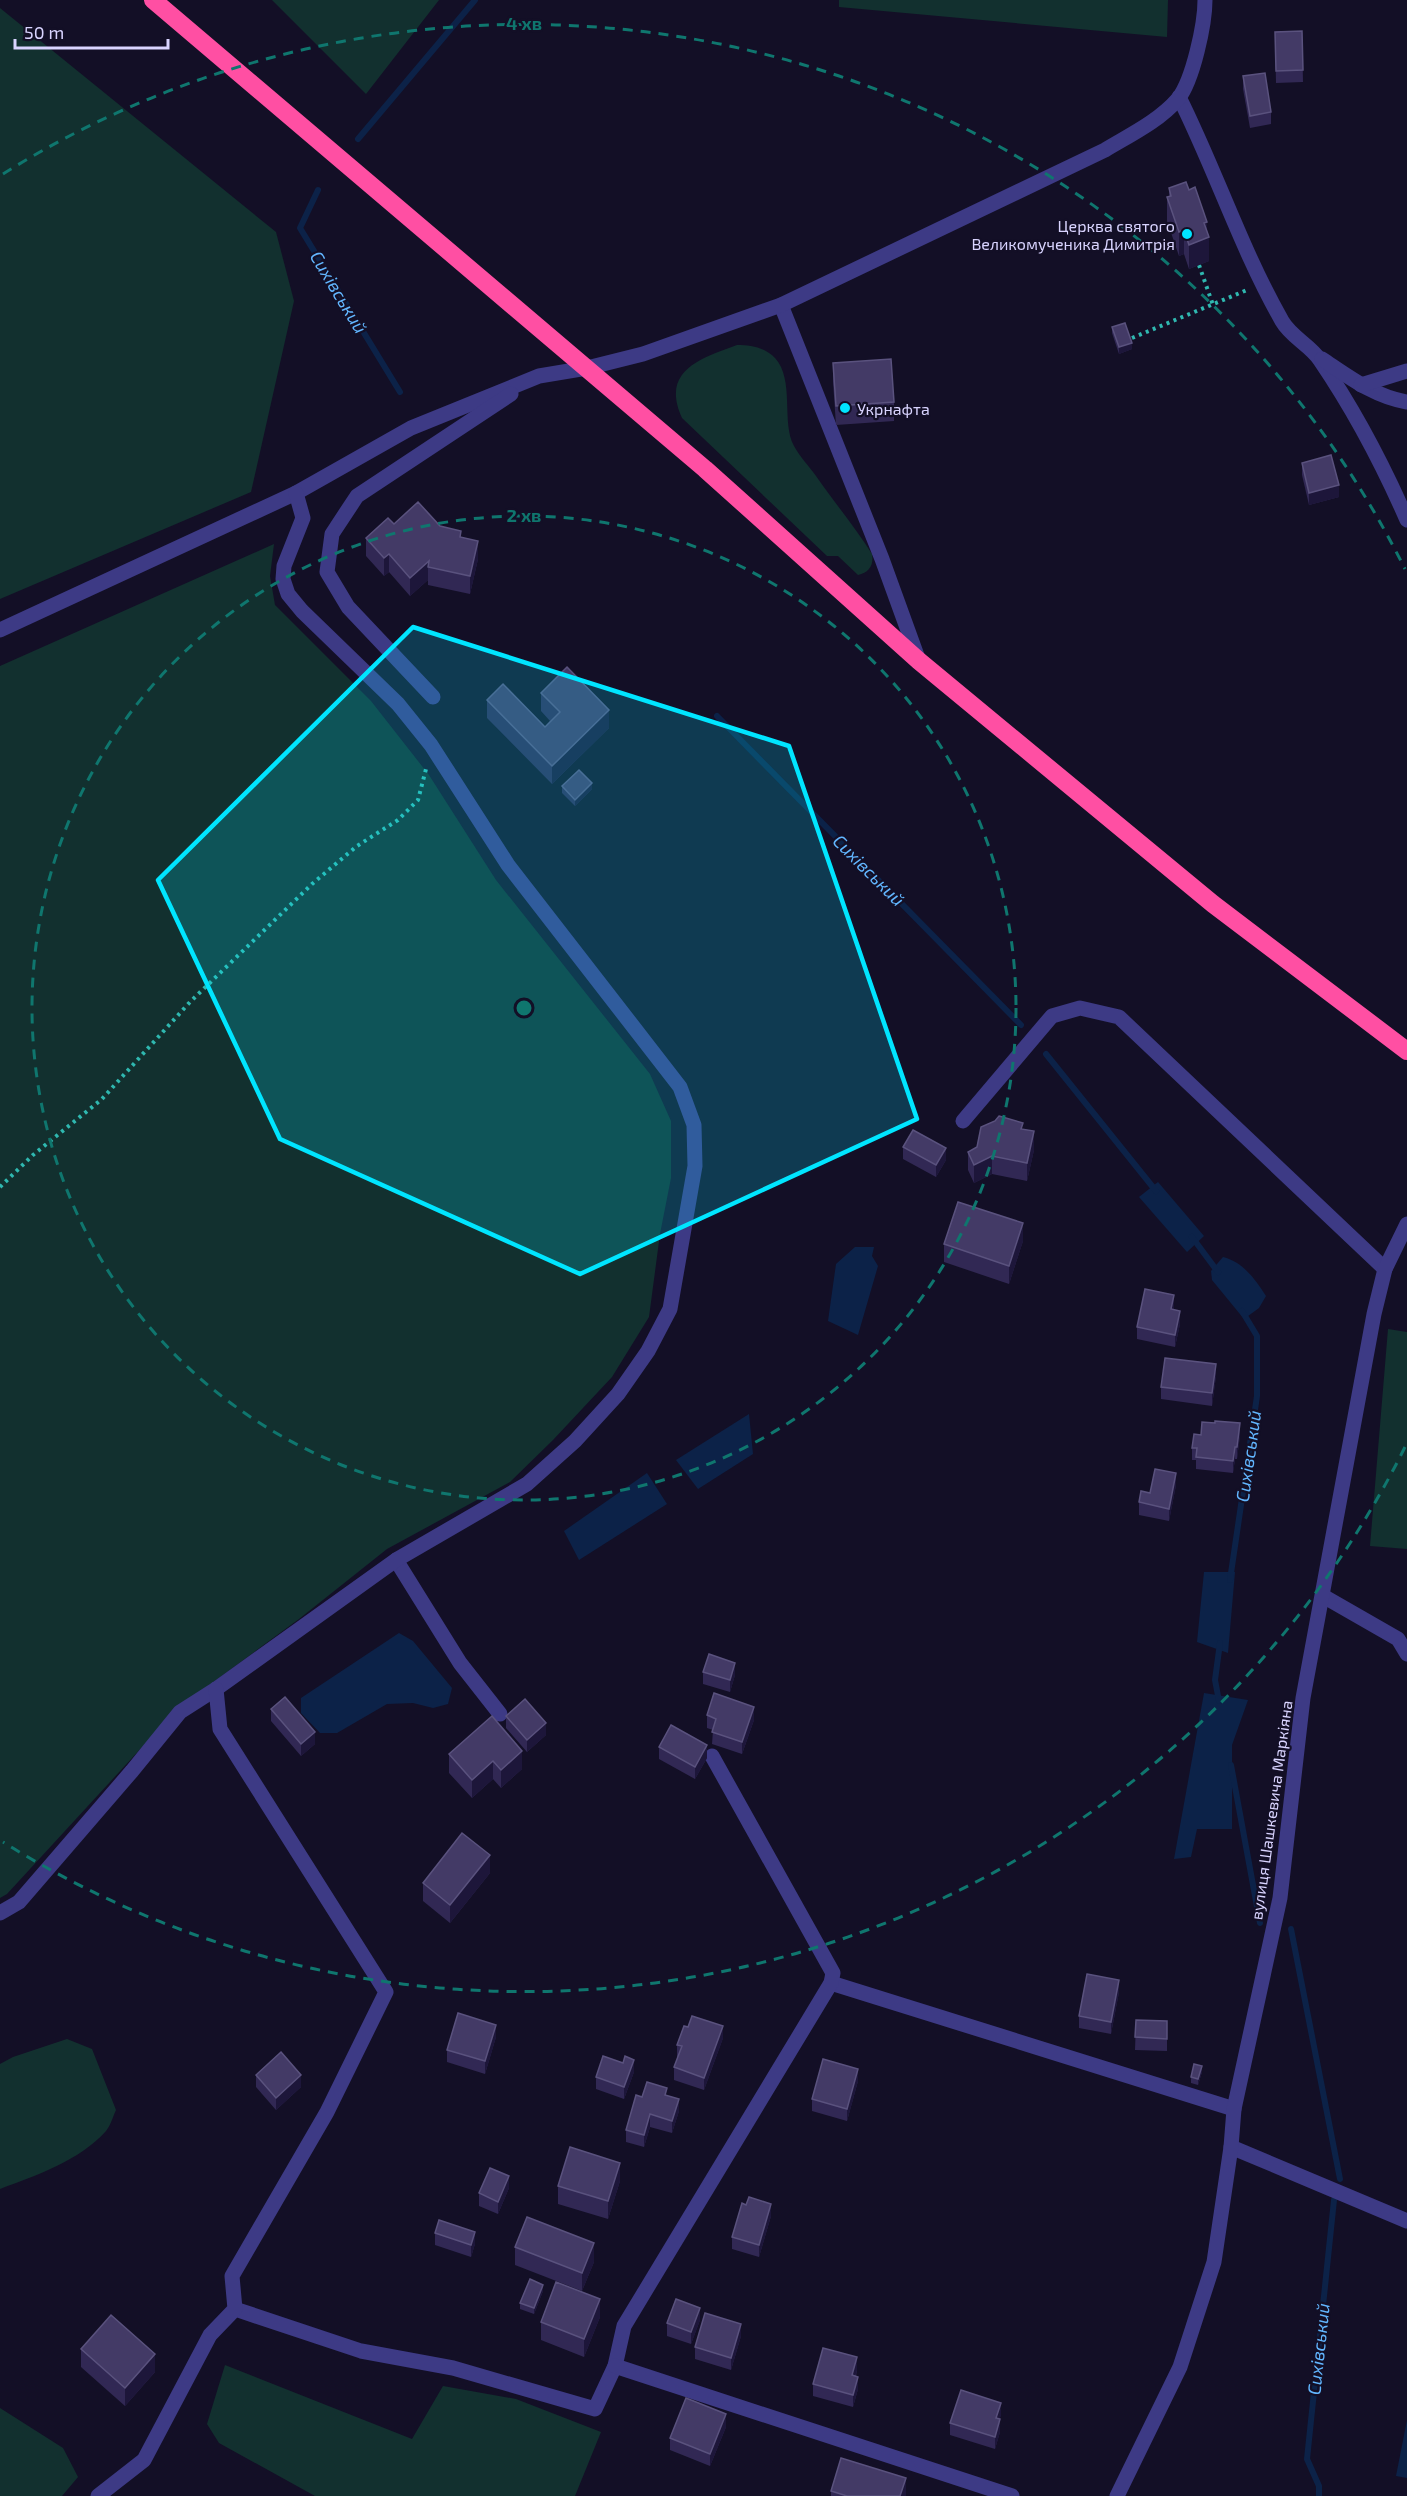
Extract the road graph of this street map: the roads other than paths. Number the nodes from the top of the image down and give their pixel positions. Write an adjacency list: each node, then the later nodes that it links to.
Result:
1 (153, 0): 6 (highway)
2 (1205, 0): 3 (street)
3 (1179, 97): 4 (street); 5 (street)
4 (781, 305): 6 (street); 14 (street)
5 (1319, 358): 9 (street); 12 (street)
6 (587, 369): 8 (street); 14 (highway)
7 (1407, 371): 9 (street)
8 (538, 376): 11 (street); 15 (street)
9 (1361, 385): 10 (street)
10 (1407, 402)
11 (296, 493): 13 (street); 20 (street)
12 (1407, 520)
13 (0, 630)
14 (919, 661): 16 (highway)
15 (433, 697)
16 (1407, 1051)
17 (963, 1121): 19 (street)
18 (1407, 1224): 19 (street, вулиця Шашкевича Маркіяна)
19 (1385, 1269): 21 (street, вулиця Шашкевича Маркіяна)
20 (396, 1560): 23 (street); 24 (street)
21 (1323, 1596): 22 (street); 28 (street, вулиця Шашкевича Маркіяна)
22 (1407, 1654)
23 (216, 1689): 26 (street); 31 (street)
24 (500, 1714)
25 (712, 1756): 27 (street)
26 (0, 1913)
27 (831, 1983): 28 (street); 32 (street)
28 (1234, 2109): 29 (street, вулиця Шашкевича Маркіяна)
29 (1231, 2147): 30 (street); 35 (street, вулиця Шашкевича Маркіяна)
30 (1407, 2222)
31 (235, 2309): 32 (street); 33 (street)
32 (615, 2366): 34 (street)
33 (98, 2496)
34 (1012, 2496)
35 (1117, 2496)

